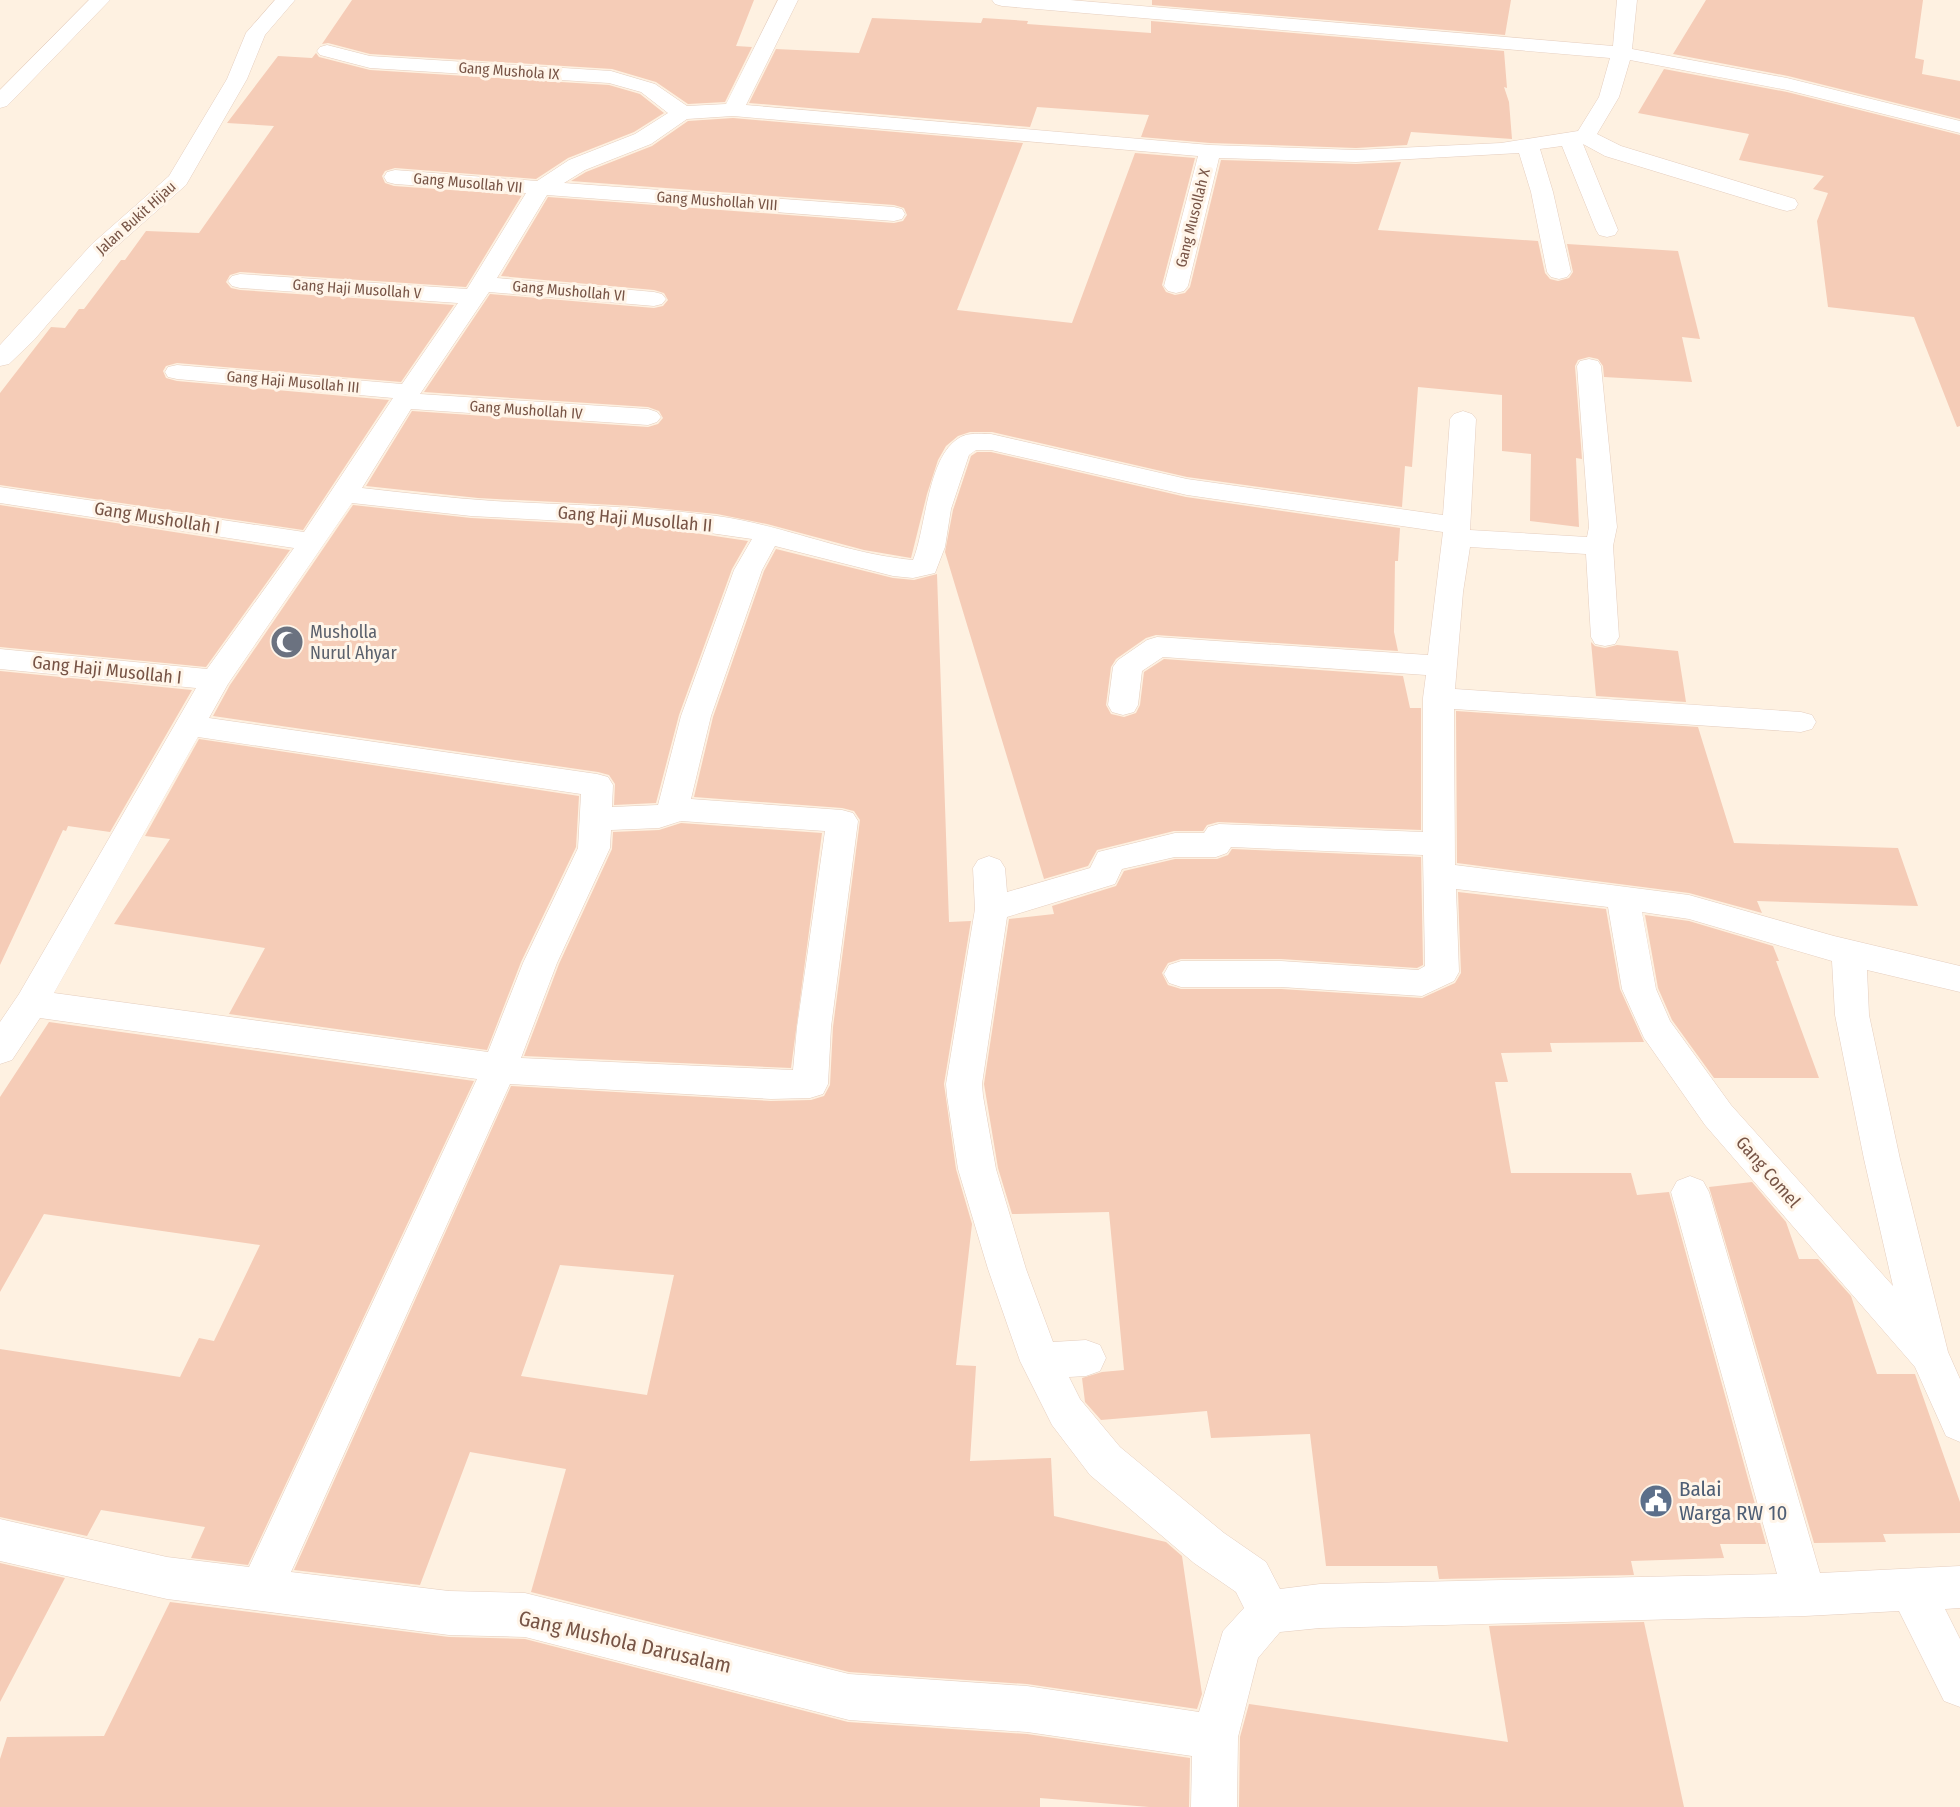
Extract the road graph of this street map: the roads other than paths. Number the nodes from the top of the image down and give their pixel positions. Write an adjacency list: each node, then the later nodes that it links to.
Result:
1 (100, 0): 8 (street)
2 (285, 0): 25 (street, Jalan Bukit Hijau)
3 (788, 0): 9 (street)
4 (1002, 0): 7 (street)
5 (1627, 0): 7 (street)
6 (327, 51): 10 (street, Gang Mushola IX)
7 (1622, 53): 11 (street); 12 (street)
8 (0, 102)
9 (733, 110): 10 (street); 14 (street)
10 (682, 114): 16 (street)
11 (1960, 127)
12 (1578, 137): 13 (street); 17 (street); 19 (street)
13 (1528, 146): 14 (street); 20 (street)
14 (1210, 151): 22 (street, Gang Musollah X)
15 (395, 177): 16 (street, Gang Musollah VII)
16 (540, 189): 18 (street, Gang Mushollah VIII); 23 (street)
17 (1787, 204)
18 (894, 214)
19 (1607, 230)
20 (1558, 272)
21 (240, 281): 23 (street, Gang Haji Musollah V)
22 (1176, 286)
23 (478, 290): 24 (street, Gang Mushollah VI); 29 (street)
24 (654, 299)
25 (0, 359)
26 (1589, 366): 37 (street)
27 (177, 372): 29 (street, Gang Haji Musollah III)
28 (202, 396): 29 (street)
29 (406, 396): 30 (street, Gang Mushollah IV); 32 (street)
30 (648, 417)
31 (1462, 418): 34 (street)
32 (345, 494): 35 (street, Gang Haji Musollah II); 36 (street)
33 (0, 495): 36 (street, Gang Mushollah I)
34 (1457, 531): 35 (street, Gang Haji Musollah II); 37 (street); 40 (street)
35 (767, 536): 46 (street)
36 (314, 542): 41 (street)
37 (1599, 546): 38 (street)
38 (1605, 637)
39 (0, 659): 41 (street, Gang Haji Musollah I)
40 (1441, 666): 42 (street); 43 (street)
41 (215, 680): 45 (street)
42 (1438, 698): 44 (street); 48 (street)
43 (1123, 705)
44 (1801, 722)
45 (189, 725): 47 (street); 55 (street)
46 (673, 809): 47 (street); 57 (street)
47 (596, 819): 57 (street)
48 (1440, 859): 50 (street); 51 (street); 53 (street)
49 (989, 868): 51 (street)
50 (1623, 897): 52 (street); 59 (street, Gang Comel)
51 (992, 909): 61 (street)
52 (1849, 953): 54 (street); 59 (street)
53 (1181, 974)
54 (1960, 979)
55 (31, 1003): 56 (street); 57 (street)
56 (0, 1050)
57 (500, 1067): 65 (street)
58 (1690, 1192): 67 (street)
59 (1929, 1355): 62 (street, Gang Comel)
60 (1086, 1358): 61 (street)
61 (1040, 1361): 68 (street)
62 (1960, 1423)
63 (0, 1540): 65 (street, Gang Mushola Darusalam)
64 (1960, 1587): 66 (street)
65 (260, 1591): 70 (street, Gang Mushola Darusalam)
66 (1912, 1591): 67 (street); 69 (street)
67 (1805, 1594): 68 (street)
68 (1269, 1612): 70 (street)
69 (1960, 1685)
70 (1215, 1737): 71 (street)
71 (1214, 1807)

